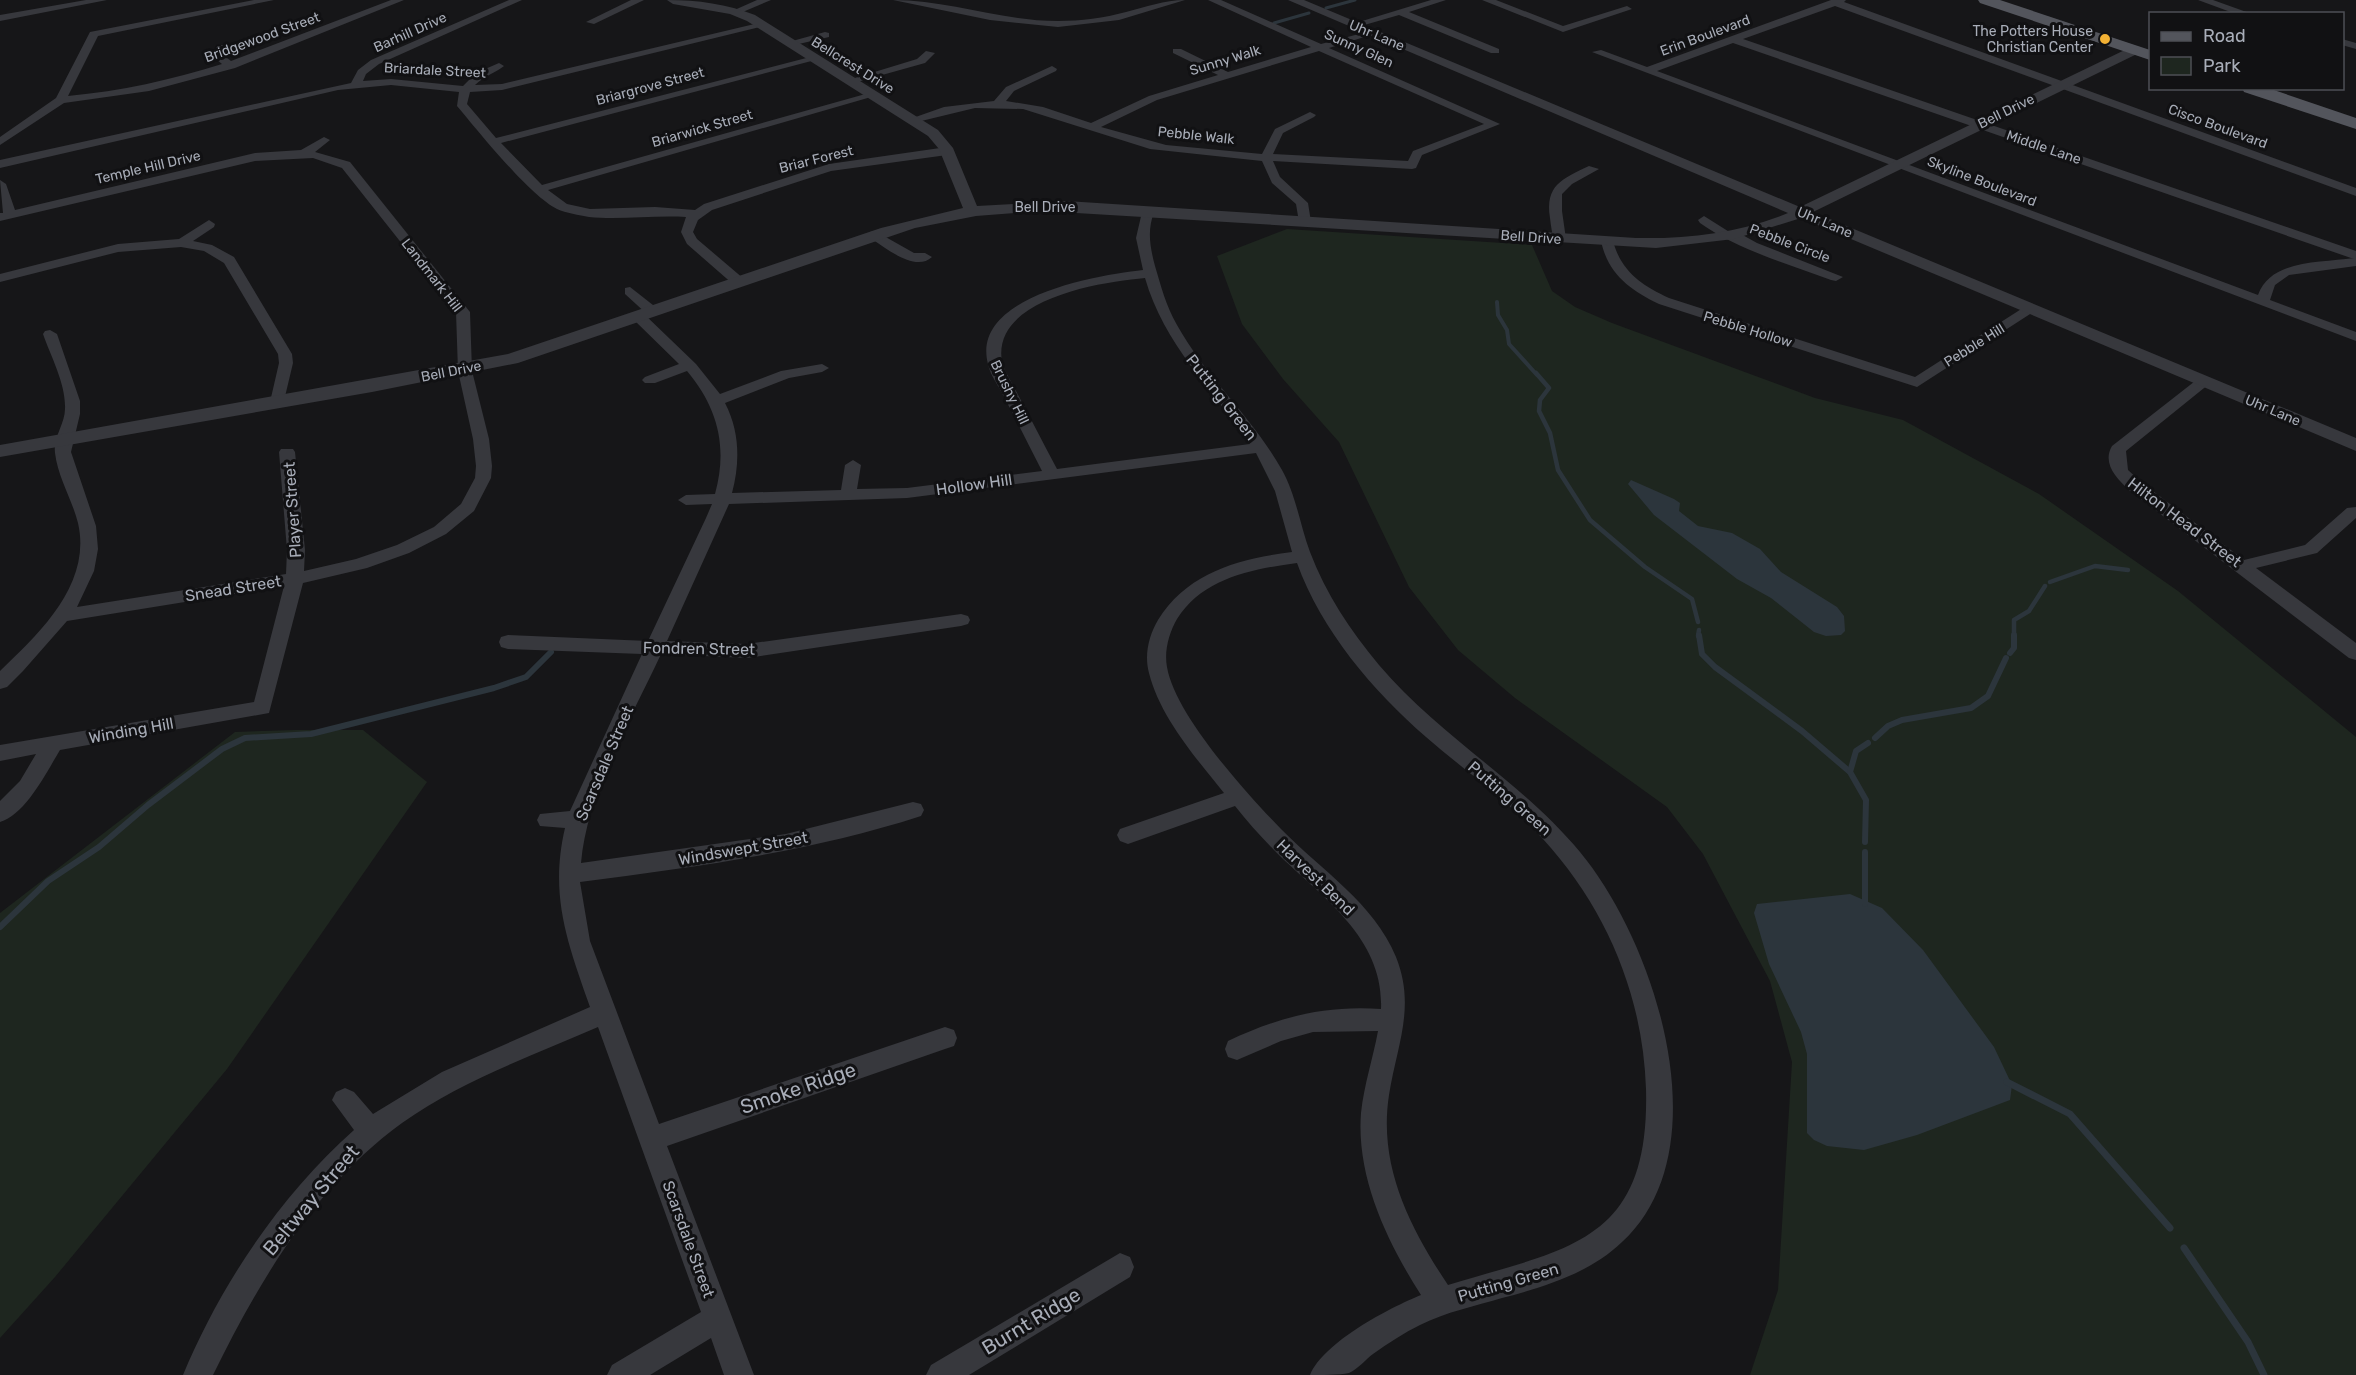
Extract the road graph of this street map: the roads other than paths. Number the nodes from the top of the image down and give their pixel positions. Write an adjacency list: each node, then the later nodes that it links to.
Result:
1 (102, 0): 21 (street)
2 (268, 0): 49 (street)
3 (399, 0): 38 (street, Bridgewood Street)
4 (517, 0): 44 (street, Barhill Drive)
5 (639, 0): 22 (street)
6 (673, 0): 18 (street, Bellcrest Drive)
7 (766, 0): 18 (street)
8 (898, 0): 9 (street)
9 (1180, 0)
10 (1213, 0): 30 (street, Sunny Glen)
11 (1294, 0): 24 (street, Uhr Lane)
12 (1441, 0): 19 (street)
13 (1487, 0): 17 (street)
14 (1985, 0): 31 (main road)
15 (2203, 0): 20 (street)
16 (1837, 1): 27 (street, Erin Boulevard); 45 (street, Cisco Boulevard)
17 (1611, 3)
18 (735, 12): 23 (street, Bellcrest Drive)
19 (1400, 12): 24 (street); 33 (street)
20 (2242, 12)
21 (0, 18)
22 (591, 22)
23 (763, 25): 28 (street, Bellcrest Drive); 46 (street, Briardale Street)
24 (1354, 25): 25 (street, Uhr Lane)
25 (1370, 32): 30 (street, Sunny Walk); 71 (street, Uhr Lane)
26 (825, 35): 28 (street)
27 (1732, 39): 41 (street, Erin Boulevard); 53 (street, Middle Lane)
28 (790, 43): 37 (street, Bellcrest Drive)
29 (221, 47): 38 (street)
30 (1318, 47): 42 (street, Sunny Walk); 63 (street, Sunny Glen)
31 (2135, 50): 36 (main road); 45 (street, Bell Drive)
32 (1178, 51): 42 (street)
33 (1495, 51)
34 (1597, 52): 41 (street, Skyline Boulevard)
35 (930, 53): 43 (street)
36 (2149, 54)
37 (814, 59): 43 (street, Bellcrest Drive); 58 (street, Briargrove Street)
38 (231, 66): 49 (street, Bridgewood Street)
39 (499, 66): 46 (street)
40 (1052, 69): 50 (street)
41 (1646, 71): 64 (street, Skyline Boulevard)
42 (1227, 75): 55 (street, Sunny Walk)
43 (850, 81): 48 (street, Bellcrest Drive)
44 (356, 84): 46 (street, Briardale Street); 62 (street, Briardale Street)
45 (2060, 85): 53 (street, Bell Drive); 68 (street, Cisco Boulevard)
46 (467, 89): 58 (street)
47 (2256, 90): 54 (main road)
48 (873, 95): 52 (street, Bellcrest Drive); 67 (street, Briarwick Street)
49 (61, 100): 57 (street)
50 (996, 105): 52 (street, Pebble Walk); 55 (street, Pebble Walk)
51 (1310, 115): 61 (street)
52 (913, 120): 59 (street, Bellcrest Drive)
53 (1978, 124): 64 (street, Bell Drive); 83 (street, Middle Lane)
54 (2356, 124)
55 (1092, 127): 61 (street, Pebble Walk)
56 (324, 140): 60 (street)
57 (0, 142)
58 (493, 142): 67 (street)
59 (947, 151): 69 (street, Bellcrest Drive); 72 (street, Briar Forest)
60 (304, 154): 73 (street, Temple Hill Drive); 96 (street, Landmark Hill)
61 (1269, 156): 63 (street, Pebble Walk); 75 (street)
62 (0, 164)
63 (1412, 165)
64 (1896, 165): 71 (street, Bell Drive); 89 (street, Skyline Boulevard)
65 (1593, 169): 79 (street)
66 (0, 184): 73 (street)
67 (540, 189): 72 (street)
68 (2356, 192)
69 (971, 210): 70 (street, Bell Drive); 77 (street, Bell Drive)
70 (1148, 212): 75 (street, Bell Drive); 84 (street, Putting Green)
71 (1801, 212): 78 (street, Bell Drive); 90 (street, Uhr Lane)
72 (697, 214): 87 (street)
73 (5, 216)
74 (1704, 220): 78 (street, Pebble Circle)
75 (1305, 222): 79 (street, Bell Drive)
76 (209, 224): 81 (street)
77 (880, 230): 82 (street); 87 (street, Bell Drive)
78 (1731, 237): 80 (street, Bell Drive); 85 (street, Pebble Circle)
79 (1560, 239): 80 (street, Bell Drive)
80 (1607, 242): 99 (street, Pebble Hollow)
81 (182, 243): 86 (street); 101 (street)
82 (925, 257)
83 (2354, 262): 89 (street)
84 (1150, 273): 104 (street, Putting Green); 108 (street, Brushy Hill)
85 (1836, 277)
86 (0, 278)
87 (739, 282): 91 (street, Bell Drive)
88 (630, 291): 91 (street, Scarsdale Street)
89 (2262, 302): 93 (street, Skyline Boulevard)
90 (2031, 309): 98 (street, Uhr Lane); 99 (street, Pebble Hill)
91 (646, 315): 94 (street, Scarsdale Street); 96 (street, Bell Drive)
92 (50, 334): 102 (street)
93 (2356, 337)
94 (689, 365): 97 (street); 100 (street, Scarsdale Street)
95 (822, 368): 100 (street)
96 (465, 369): 101 (street, Bell Drive); 113 (street, Landmark Hill)
97 (650, 380)
98 (2204, 381): 103 (street, Uhr Lane); 115 (street, Hilton Head Street)
99 (1917, 382)
100 (716, 400): 110 (street, Scarsdale Street)
101 (278, 402): 102 (street, Bell Drive)
102 (64, 440): 105 (street, Bell Drive); 117 (street)
103 (2356, 445)
104 (1261, 447): 108 (street, Hollow Hill); 114 (street, Putting Green)
105 (0, 452)
106 (287, 452): 116 (street, Player Street)
107 (853, 465): 109 (street)
108 (1051, 473): 109 (street, Hollow Hill)
109 (848, 495): 110 (street, Hollow Hill)
110 (722, 498): 111 (street, Hollow Hill); 120 (street, Scarsdale Street)
111 (686, 500)
112 (2355, 512): 115 (street)
113 (401, 549): 116 (street, Snead Street)
114 (1302, 556): 126 (street, Harvest Bend); 141 (street, Putting Green)
115 (2242, 566): 121 (street, Hilton Head Street)
116 (296, 579): 117 (street, Snead Street); 123 (street, Player Street)
117 (61, 616): 122 (street)
118 (961, 621): 120 (street, Fondren Street)
119 (508, 642): 120 (street, Fondren Street)
120 (654, 648): 129 (street, Scarsdale Street)
121 (2356, 653)
122 (0, 682)
123 (261, 708): 124 (street, Winding Hill)
124 (53, 744): 125 (street, Winding Hill); 128 (street)
125 (0, 753)
126 (1239, 796): 131 (street); 134 (street, Harvest Bend)
127 (914, 810): 132 (street, Windswept Street)
128 (0, 814)
129 (579, 819): 130 (street); 132 (street, Scarsdale Street)
130 (548, 820)
131 (1128, 835)
132 (569, 874): 133 (street, Scarsdale Street)
133 (605, 1012): 138 (street, Beltway Street); 139 (street, Scarsdale Street)
134 (1394, 1021): 136 (street); 141 (street, Harvest Bend)
135 (945, 1038): 139 (street, Smoke Ridge)
136 (1237, 1049)
137 (345, 1100): 138 (street)
138 (371, 1131): 143 (street, Beltway Street)
139 (652, 1139): 142 (street, Scarsdale Street)
140 (1120, 1267): 146 (street, Burnt Ridge)
141 (1442, 1302): 147 (street, Putting Green)
142 (718, 1318): 144 (street); 145 (street, Scarsdale Street)
143 (198, 1375)
144 (622, 1375)
145 (739, 1375)
146 (941, 1375)
147 (1325, 1375)

